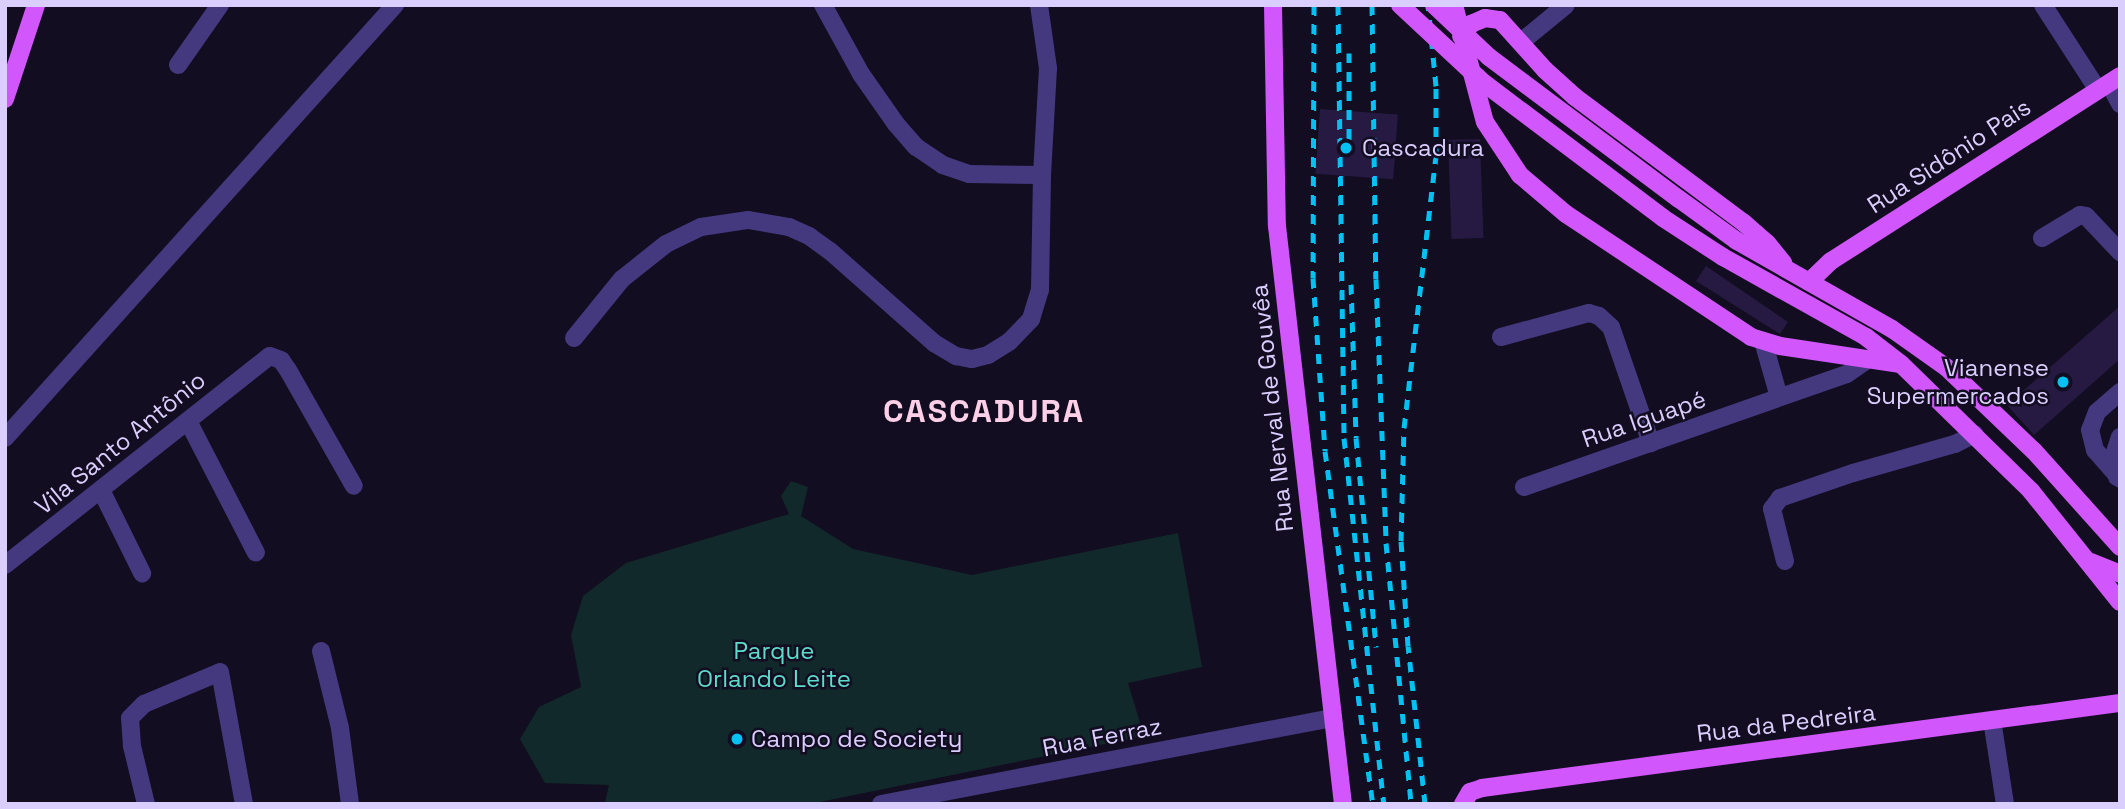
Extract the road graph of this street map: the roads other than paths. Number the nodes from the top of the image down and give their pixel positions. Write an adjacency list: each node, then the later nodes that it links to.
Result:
1 (36, 5): 16 (main road)
2 (220, 5): 14 (street)
3 (395, 5): 33 (street)
4 (823, 5): 18 (street)
5 (1039, 5): 18 (street)
6 (1273, 5): 49 (main road, Rua Nerval de Gouvêa)
7 (1400, 5): 27 (main road, bridge)
8 (1434, 5): 21 (main road, bridge)
9 (1454, 5): 12 (main road)
10 (1566, 5): 13 (street)
11 (2043, 5): 15 (street)
12 (1461, 36): 13 (main road); 25 (main road)
13 (1521, 42): 21 (main road)
14 (178, 65)
15 (2109, 83): 17 (street); 22 (main road, Rua Sidônio Pais)
16 (5, 99)
17 (2120, 103)
18 (1042, 175): 24 (street)
19 (2042, 238): 20 (street)
20 (2120, 252)
21 (1789, 271): 22 (main road)
22 (1809, 282): 39 (main road)
23 (1501, 337): 34 (street)
24 (574, 338)
25 (1763, 341): 26 (main road); 29 (street)
26 (1870, 358): 27 (main road); 29 (street, Rua Iguapé)
27 (1901, 364): 31 (main road)
28 (2120, 392): 35 (street)
29 (1779, 397): 34 (street, Rua Iguapé)
30 (188, 421): 36 (street, Vila Santo Antônio); 38 (street, Vila Santo Antônio); 40 (street)
31 (1975, 434): 41 (street); 42 (main road)
32 (2120, 437): 35 (street)
33 (5, 438)
34 (1651, 443): 37 (street, Rua Iguapé)
35 (2118, 478)
36 (354, 486)
37 (1524, 487)
38 (101, 490): 43 (street, Vila Santo Antônio); 44 (street)
39 (2120, 547)
40 (256, 553)
41 (1785, 561)
42 (2091, 562): 45 (main road); 46 (main road)
43 (5, 565)
44 (142, 573)
45 (2120, 573)
46 (2120, 601)
47 (321, 651): 54 (street)
48 (2120, 703): 50 (main road, Rua da Pedreira)
49 (1334, 718): 55 (street, Rua Ferraz); 56 (main road, Rua Nerval de Gouvêa)
50 (1992, 720): 51 (main road, Rua da Pedreira); 57 (street)
51 (1464, 803)
52 (146, 804): 53 (street)
53 (244, 804)
54 (350, 804)
55 (881, 804)
56 (1343, 804)
57 (2005, 804)

